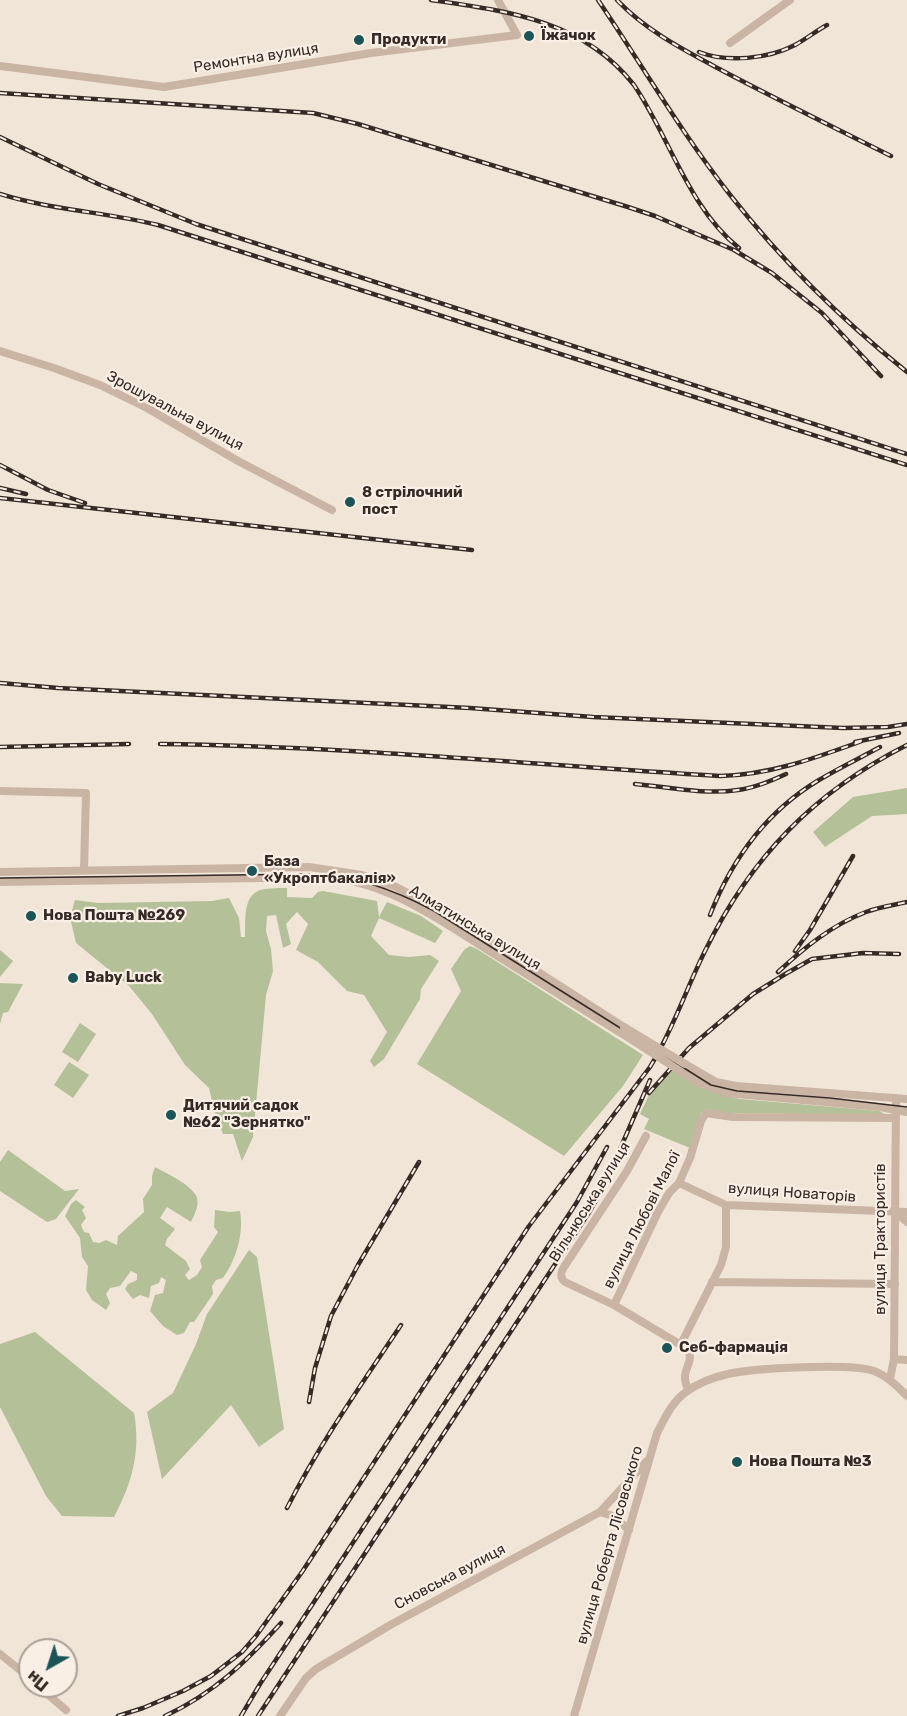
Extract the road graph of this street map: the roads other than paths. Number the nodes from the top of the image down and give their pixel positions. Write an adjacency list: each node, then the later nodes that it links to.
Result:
1 (498, 0): 4 (street, Ремонтна вулиця)
2 (790, 0): 3 (street)
3 (730, 43)
4 (0, 66)
5 (0, 351): 6 (street, Зрошувальна вулиця)
6 (332, 510)
7 (0, 791): 8 (street)
8 (84, 870): 9 (street, Алматинська вулиця); 11 (street, Алматинська вулиця)
9 (0, 872)
10 (0, 882): 11 (street, Алматинська вулиця)
11 (622, 1030): 12 (street, Алматинська вулиця, bridge)
12 (682, 1068): 13 (street, Алматинська вулиця); 17 (street, Алматинська вулиця)
13 (896, 1098): 14 (street, Алматинська вулиця); 17 (street, вулиця Трактористів)
14 (907, 1099)
15 (907, 1112): 17 (street, Алматинська вулиця)
16 (706, 1113): 17 (street, Алматинська вулиця); 19 (street, вулиця Любові Малої)
17 (896, 1114): 21 (street, вулиця Трактористів)
18 (646, 1136): 26 (street, Вільнюська вулиця)
19 (679, 1183): 20 (street, вулиця Новаторів); 26 (street, вулиця Любові Малої)
20 (726, 1205): 21 (street, вулиця Новаторів); 24 (street)
21 (895, 1212): 22 (street, вулиця Новаторів); 23 (street); 25 (street, вулиця Трактористів)
22 (907, 1212)
23 (907, 1222)
24 (712, 1282): 25 (street); 27 (street)
25 (895, 1284): 28 (street, вулиця Трактористів)
26 (614, 1305): 27 (street)
27 (681, 1344): 31 (street)
28 (894, 1359): 29 (street); 30 (street, вулиця Трактористів)
29 (907, 1359)
30 (890, 1380): 31 (street); 32 (street)
31 (688, 1390): 33 (street, вулиця Роберта Лісовського)
32 (907, 1396)
33 (650, 1458): 34 (street, Сновська вулиця); 35 (street, вулиця Роберта Лісовського)
34 (600, 1512): 35 (street); 40 (street, Сновська вулиця)
35 (628, 1530): 41 (street, вулиця Роберта Лісовського)
36 (0, 1654): 37 (street)
37 (18, 1668)
38 (52, 1698): 39 (street)
39 (66, 1710)
40 (280, 1716)
41 (574, 1716)

